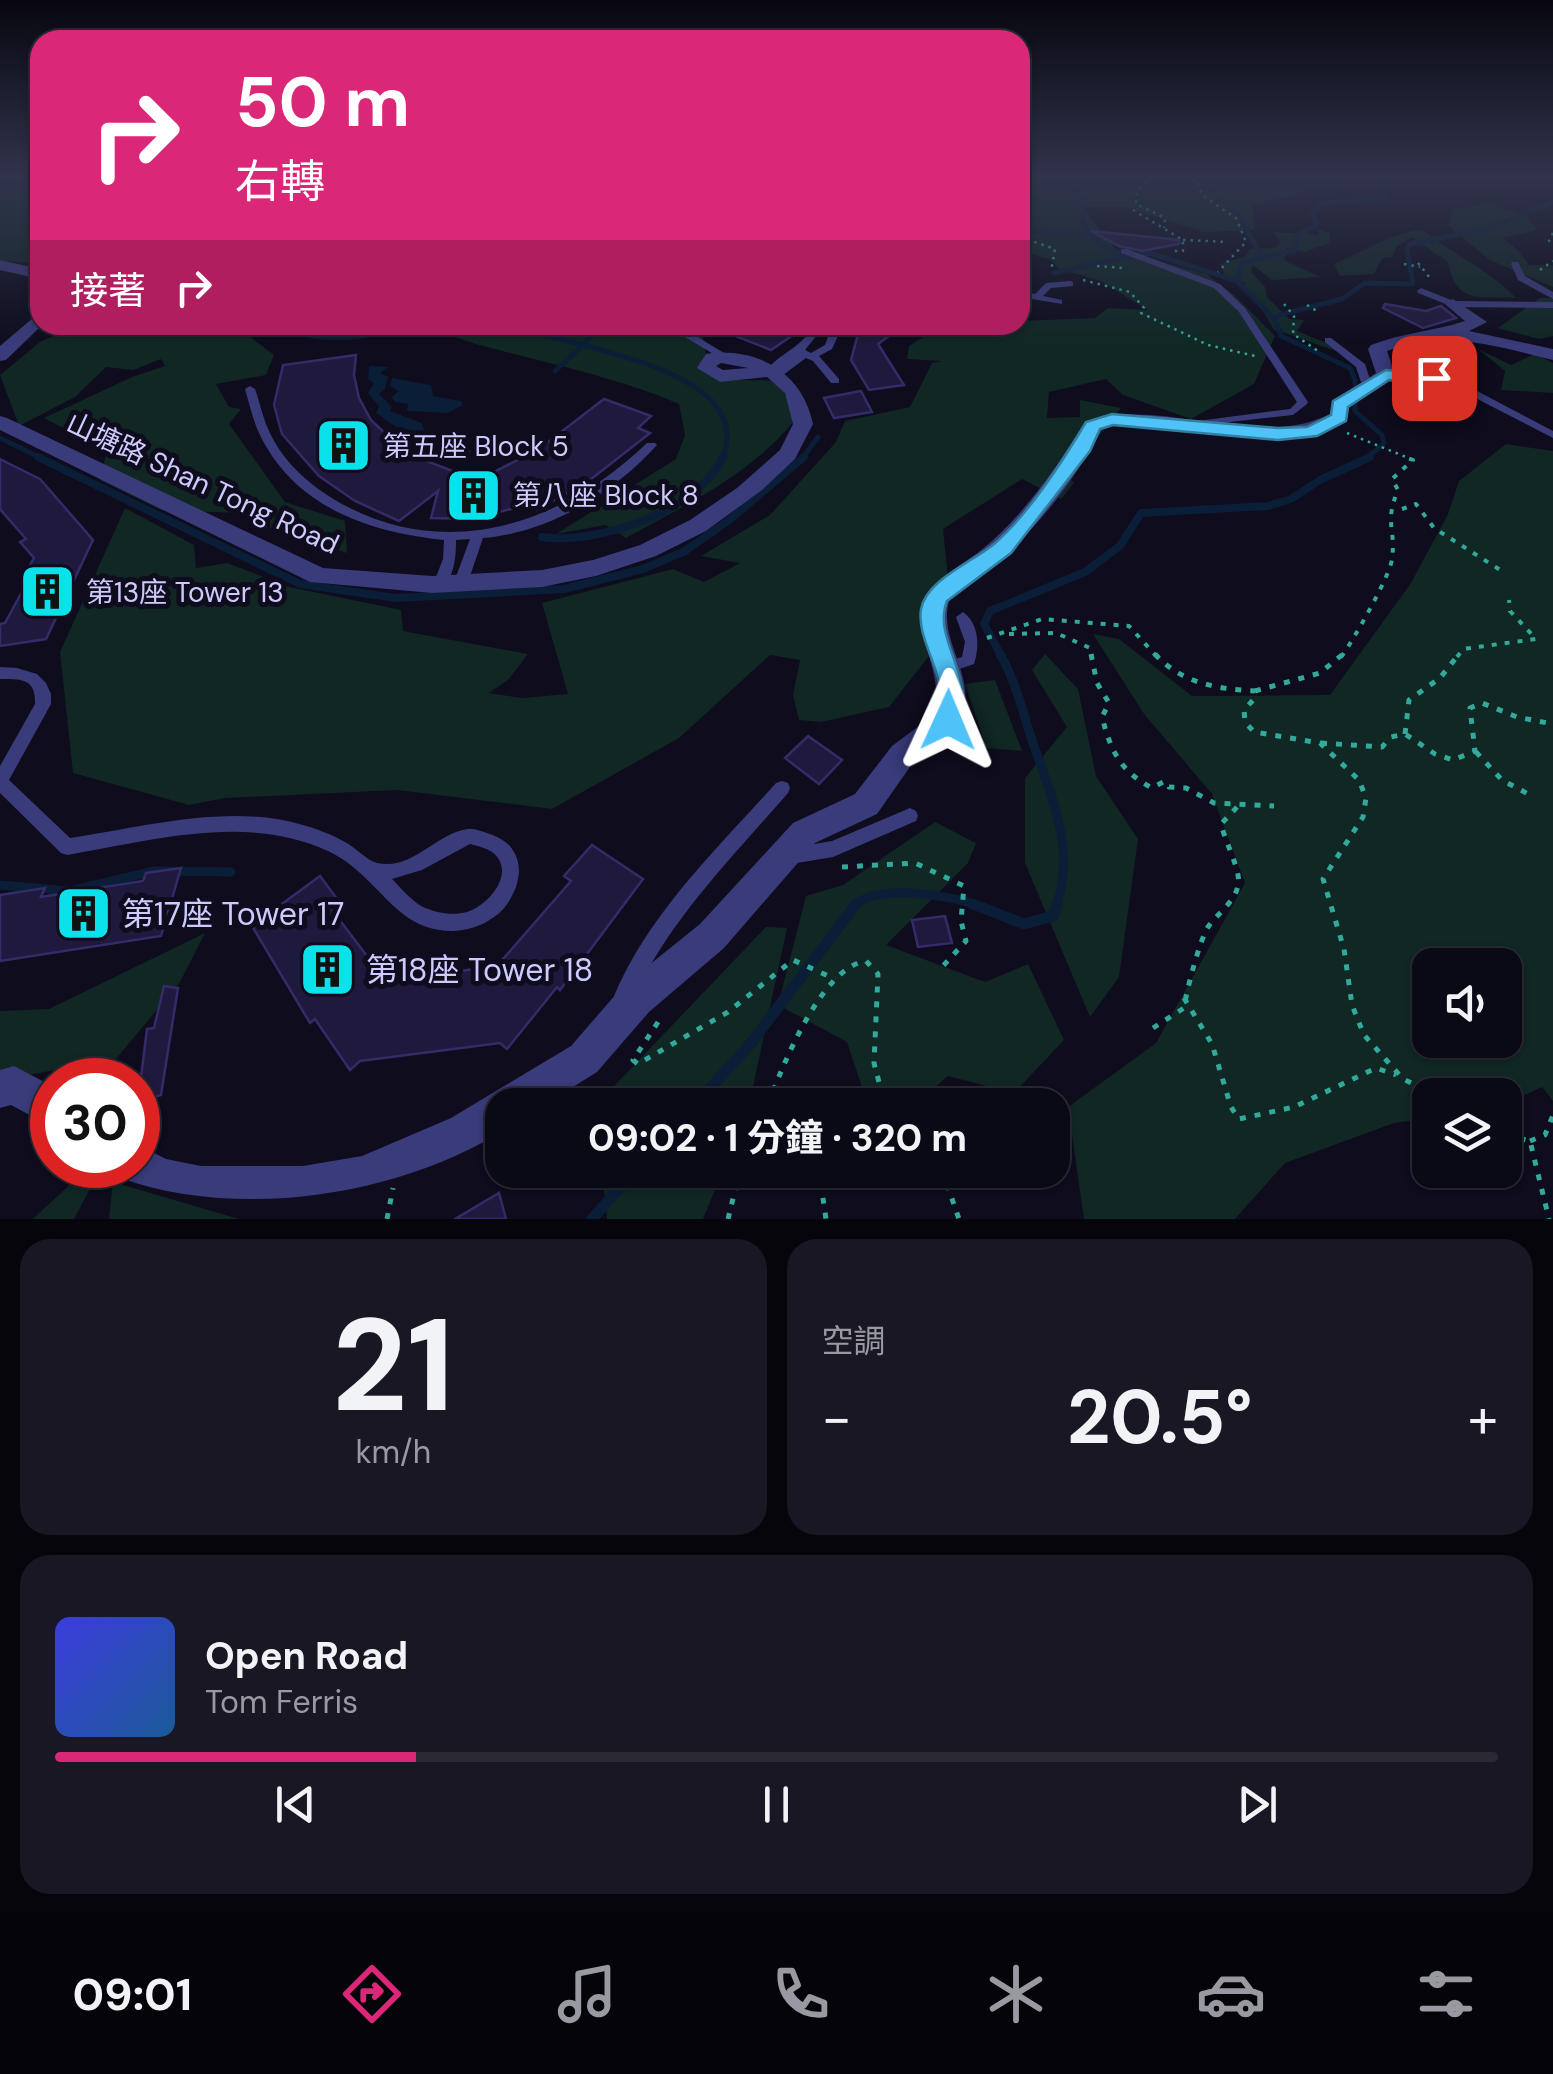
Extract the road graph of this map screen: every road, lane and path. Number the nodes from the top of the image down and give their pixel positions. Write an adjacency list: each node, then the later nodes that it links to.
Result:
1 (1168, 234): 4 (path)
2 (1243, 234): 17 (path)
3 (1030, 240): 14 (path)
4 (1183, 240): 5 (path); 6 (path)
5 (1228, 242)
6 (1128, 253): 17 (lane)
7 (1553, 260): 12 (path)
8 (1404, 264): 11 (path)
9 (1515, 264): 20 (lane)
10 (0, 265): 13 (street)
11 (1419, 267)
12 (1540, 270)
13 (30, 272)
14 (1051, 272)
15 (1082, 280): 39 (path)
16 (1070, 284): 21 (lane)
17 (1217, 286): 39 (lane)
18 (1421, 291): 24 (lane)
19 (1030, 296): 21 (lane)
20 (1553, 296)
21 (1037, 297): 22 (lane)
22 (1059, 302)
23 (1284, 304): 34 (path)
24 (1453, 304): 26 (lane); 29 (street)
25 (1307, 305): 27 (path)
26 (1553, 305)
27 (1317, 311)
28 (30, 326): 37 (street)
29 (1451, 334): 36 (street); 41 (street)
30 (688, 335): 38 (lane)
31 (813, 335): 35 (lane)
32 (834, 335): 35 (lane)
33 (1328, 340): 44 (lane)
34 (1322, 352)
35 (805, 353): 40 (lane); 42 (lane)
36 (1553, 355)
37 (0, 356)
38 (724, 356): 40 (street)
39 (1272, 358): 46 (lane)
40 (771, 373): 54 (street, 山塘路 Shan Tong Road)
41 (1386, 375): 44 (street); 48 (lane)
42 (835, 381)
43 (250, 389): 52 (lane)
44 (1366, 390): 46 (street)
45 (0, 422): 54 (street, 山塘路 Shan Tong Road)
46 (1189, 425): 57 (street)
47 (1348, 434): 59 (path)
48 (1553, 435)
49 (651, 445): 51 (lane)
50 (1402, 510): 53 (path)
51 (478, 535): 52 (lane); 54 (lane)
52 (450, 537): 54 (lane)
53 (1505, 573)
54 (451, 582)
55 (1509, 600): 61 (path)
56 (963, 617): 57 (lane)
57 (948, 667): 70 (street)
58 (0, 674): 64 (lane)
59 (1255, 691): 62 (path); 67 (path)
60 (1553, 724): 63 (path)
61 (1406, 734): 62 (path); 63 (path)
62 (1320, 743): 80 (path)
63 (1475, 751): 66 (path)
64 (0, 781): 72 (lane)
65 (782, 788): 78 (lane)
66 (1530, 795)
67 (1240, 805): 68 (path); 76 (path)
68 (1274, 806)
69 (910, 816): 70 (lane)
70 (780, 858): 78 (street)
71 (832, 869): 74 (path)
72 (373, 870): 72 (lane)
73 (793, 960): 75 (path); 77 (path)
74 (940, 968)
75 (835, 980): 83 (path); 84 (path)
76 (1184, 998): 79 (path); 80 (path)
77 (666, 1010)
78 (616, 1020): 82 (street)
79 (1153, 1028)
80 (1402, 1080): 81 (path)
81 (1412, 1084)
82 (536, 1088)
83 (773, 1088)
84 (881, 1088)
85 (0, 1089): 86 (street)
86 (30, 1093)
87 (1553, 1115): 90 (path)
88 (485, 1120): 91 (street)
89 (1522, 1139): 90 (path)
90 (1530, 1141): 100 (path)
91 (160, 1177)
92 (393, 1180): 96 (path)
93 (736, 1188): 97 (path)
94 (821, 1188): 98 (path)
95 (948, 1188): 99 (path)
96 (387, 1219)
97 (728, 1219)
98 (826, 1219)
99 (959, 1219)
100 (1549, 1219)

